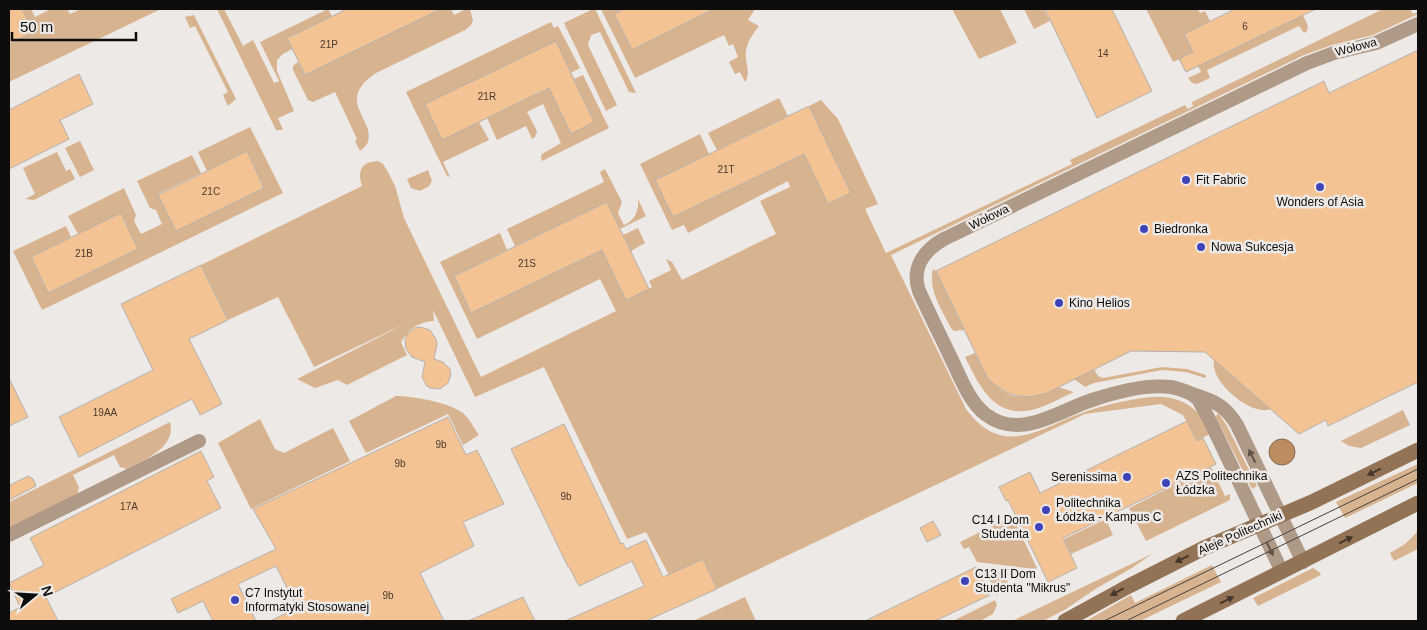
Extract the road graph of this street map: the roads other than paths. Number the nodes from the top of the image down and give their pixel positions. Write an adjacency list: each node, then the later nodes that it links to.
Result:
1 (1418, 24): 2 (street, Wołowa)
2 (1191, 393): 6 (street, Wołowa, one-way to 2); 7 (street)
3 (199, 441): 8 (street)
4 (1418, 450): 6 (main road, Aleje Politechniki, one-way to 6)
5 (1418, 503): 9 (main road, one-way to 5)
6 (1281, 515): 7 (main road, Aleje Politechniki); 9 (street, Wołowa)
7 (1259, 525): 10 (street, one-way to 10); 11 (main road, Aleje Politechniki, one-way to 11)
8 (9, 535)
9 (1303, 562): 10 (main road)
10 (1282, 572): 12 (main road, one-way to 10)
11 (1065, 621)
12 (1183, 621)

